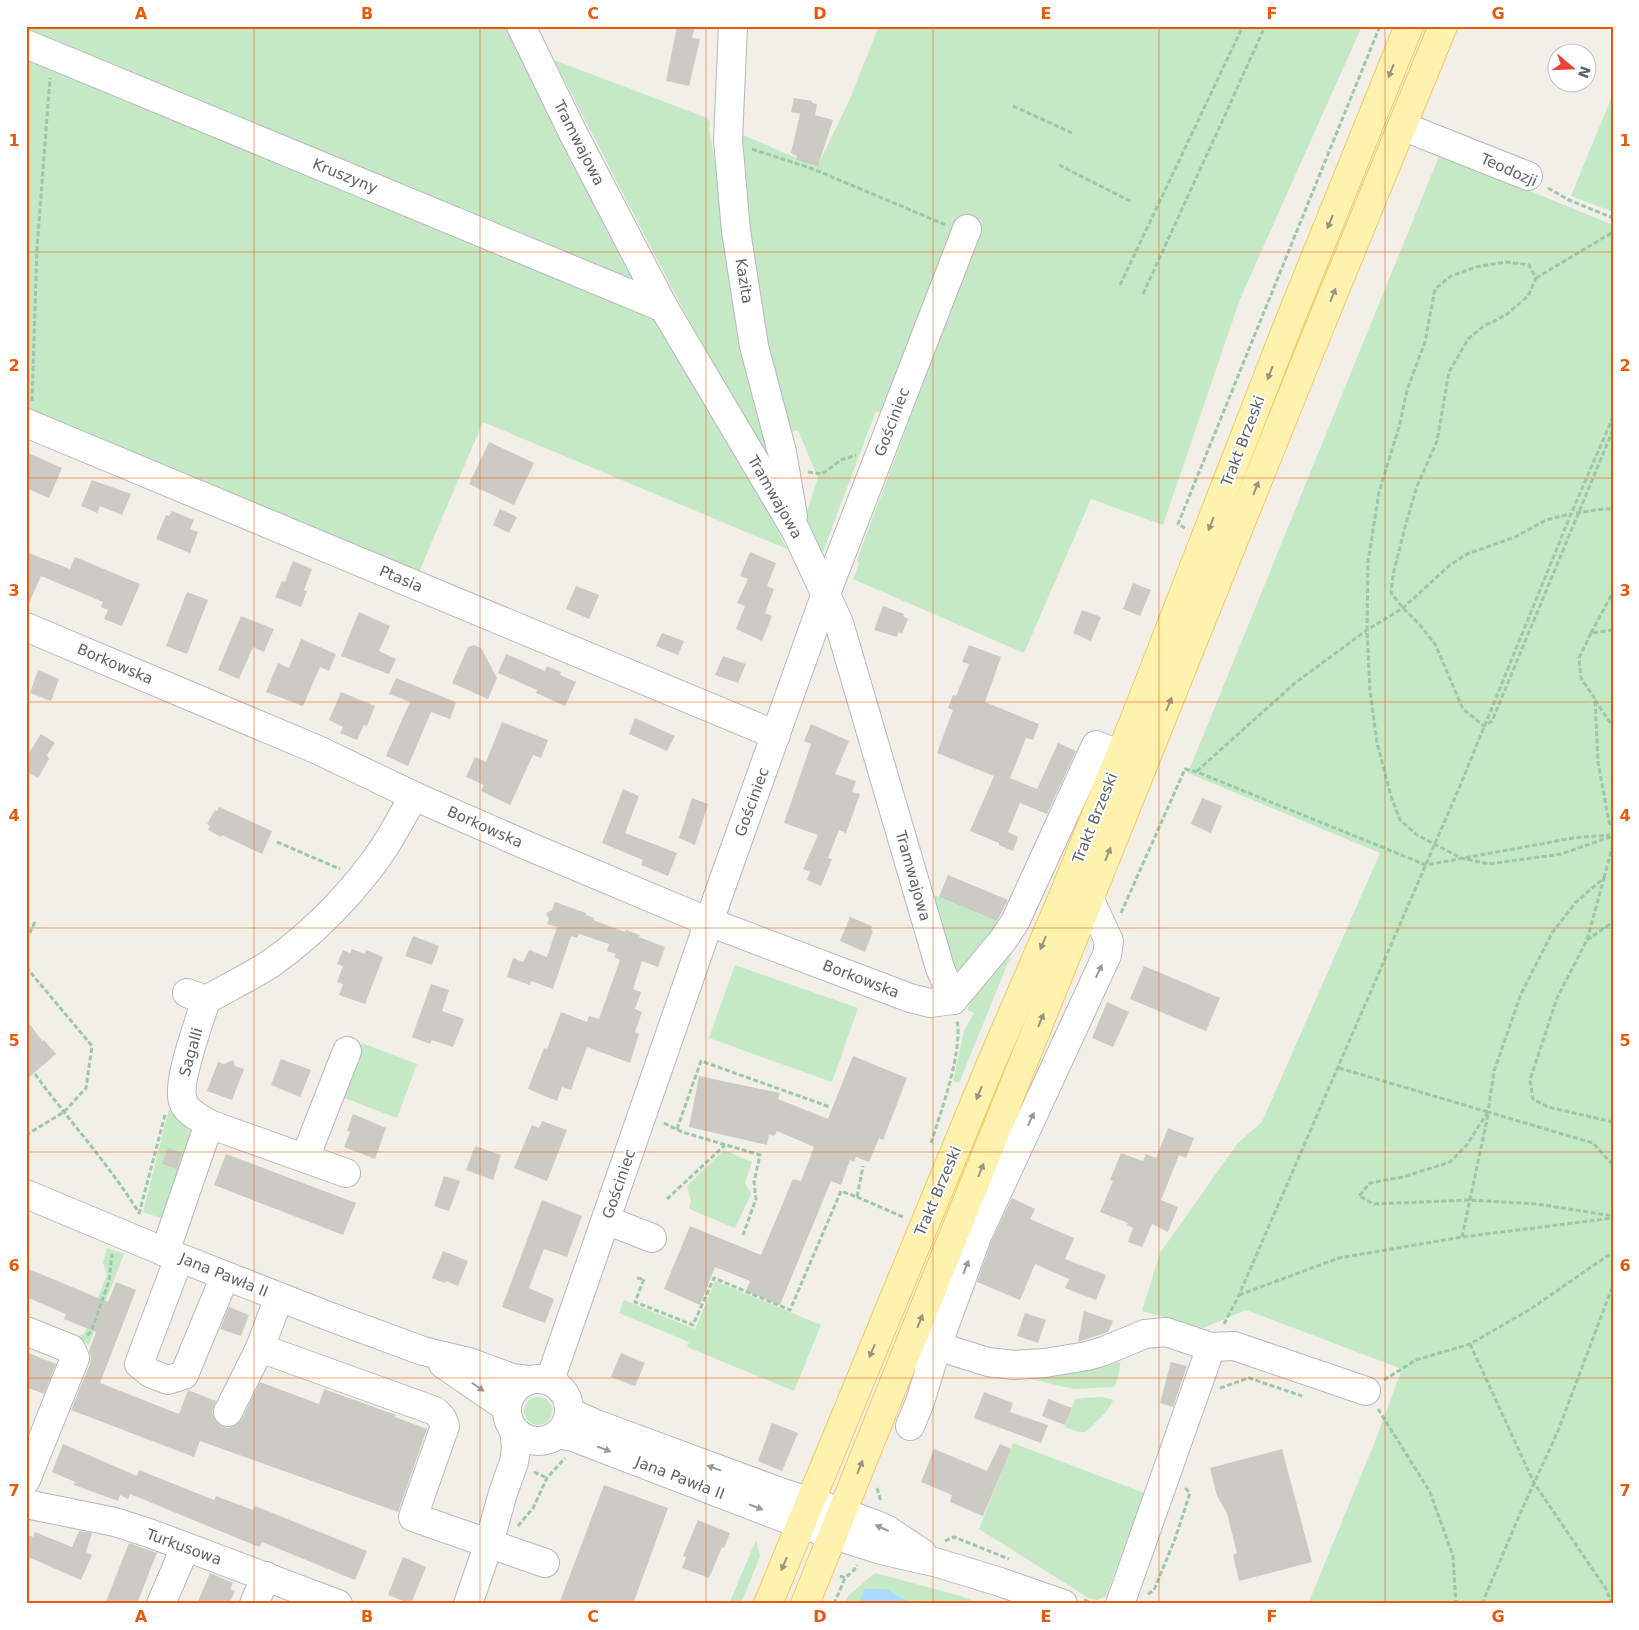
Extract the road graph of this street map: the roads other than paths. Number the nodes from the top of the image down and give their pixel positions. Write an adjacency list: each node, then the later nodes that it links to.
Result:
1 (521, 26): 9 (street, Tramwajowa)
2 (733, 26): 11 (street, Kazita)
3 (1410, 26): 15 (main road, Trakt Brzeski, one-way to 15)
4 (1443, 26): 6 (main road, Trakt Brzeski)
5 (26, 44): 9 (street, Kruszyny)
6 (1402, 126): 7 (street, Teodozji); 17 (main road, Trakt Brzeski, one-way to 6)
7 (1528, 176)
8 (957, 227): 12 (street, Gościniec)
9 (664, 308): 11 (street, Tramwajowa)
10 (29, 424): 14 (street, Ptasia)
11 (796, 531): 12 (street, Tramwajowa)
12 (825, 596): 14 (street, Gościniec); 19 (street, Tramwajowa)
13 (26, 627): 16 (street, Borkowska)
14 (776, 734): 18 (street, Gościniec)
15 (1120, 755): 19 (street); 44 (main road, Trakt Brzeski, one-way to 44)
16 (414, 796): 18 (street, Borkowska); 21 (street, Sagalli)
17 (1090, 900): 31 (street, one-way to 17); 36 (main road, Trakt Brzeski, one-way to 17)
18 (709, 922): 19 (street, Borkowska); 25 (street, Gościniec)
19 (953, 1000)
20 (347, 1051): 22 (street)
21 (209, 1124): 22 (street, Sagalli); 27 (street)
22 (305, 1158): 23 (street, Sagalli)
23 (346, 1173)
24 (26, 1194): 27 (street, Jana Pawła II)
25 (606, 1220): 26 (street); 35 (street, Gościniec)
26 (652, 1238)
27 (172, 1255): 28 (street, Jana Pawła II); 28 (street)
28 (225, 1276): 29 (street, Jana Pawła II)
29 (279, 1297): 33 (street); 34 (street, Jana Pawła II)
30 (26, 1331): 42 (street)
31 (937, 1346): 32 (street); 36 (street); 40 (street)
32 (1211, 1347): 37 (street); 50 (street)
33 (260, 1348): 38 (street); 46 (street)
34 (423, 1351): 35 (street, Jana Pawła II); 39 (street, Jana Pawła II, one-way to 39)
35 (539, 1380): 39 (street); 41 (street)
36 (895, 1382): 45 (main road, Trakt Brzeski, one-way to 36)
37 (1366, 1391)
38 (228, 1412)
39 (510, 1419): 41 (street); 46 (street)
40 (910, 1426)
41 (559, 1429): 44 (street, Jana Pawła II, one-way to 44); 44 (street, Jana Pawła II, one-way to 41); 46 (street)
42 (26, 1480)
43 (26, 1504): 47 (street, Turkusowa)
44 (805, 1513): 45 (street); 55 (main road, Trakt Brzeski, one-way to 55)
45 (838, 1523): 56 (main road, Trakt Brzeski); 57 (street)
46 (496, 1545): 48 (street); 54 (street)
47 (185, 1548): 49 (street, Turkusowa); 51 (street)
48 (545, 1563)
49 (266, 1576): 52 (street); 53 (street, Turkusowa)
50 (1121, 1600)
51 (161, 1604)
52 (254, 1604)
53 (338, 1604)
54 (468, 1604)
55 (768, 1604)
56 (805, 1604)
57 (1063, 1604)

